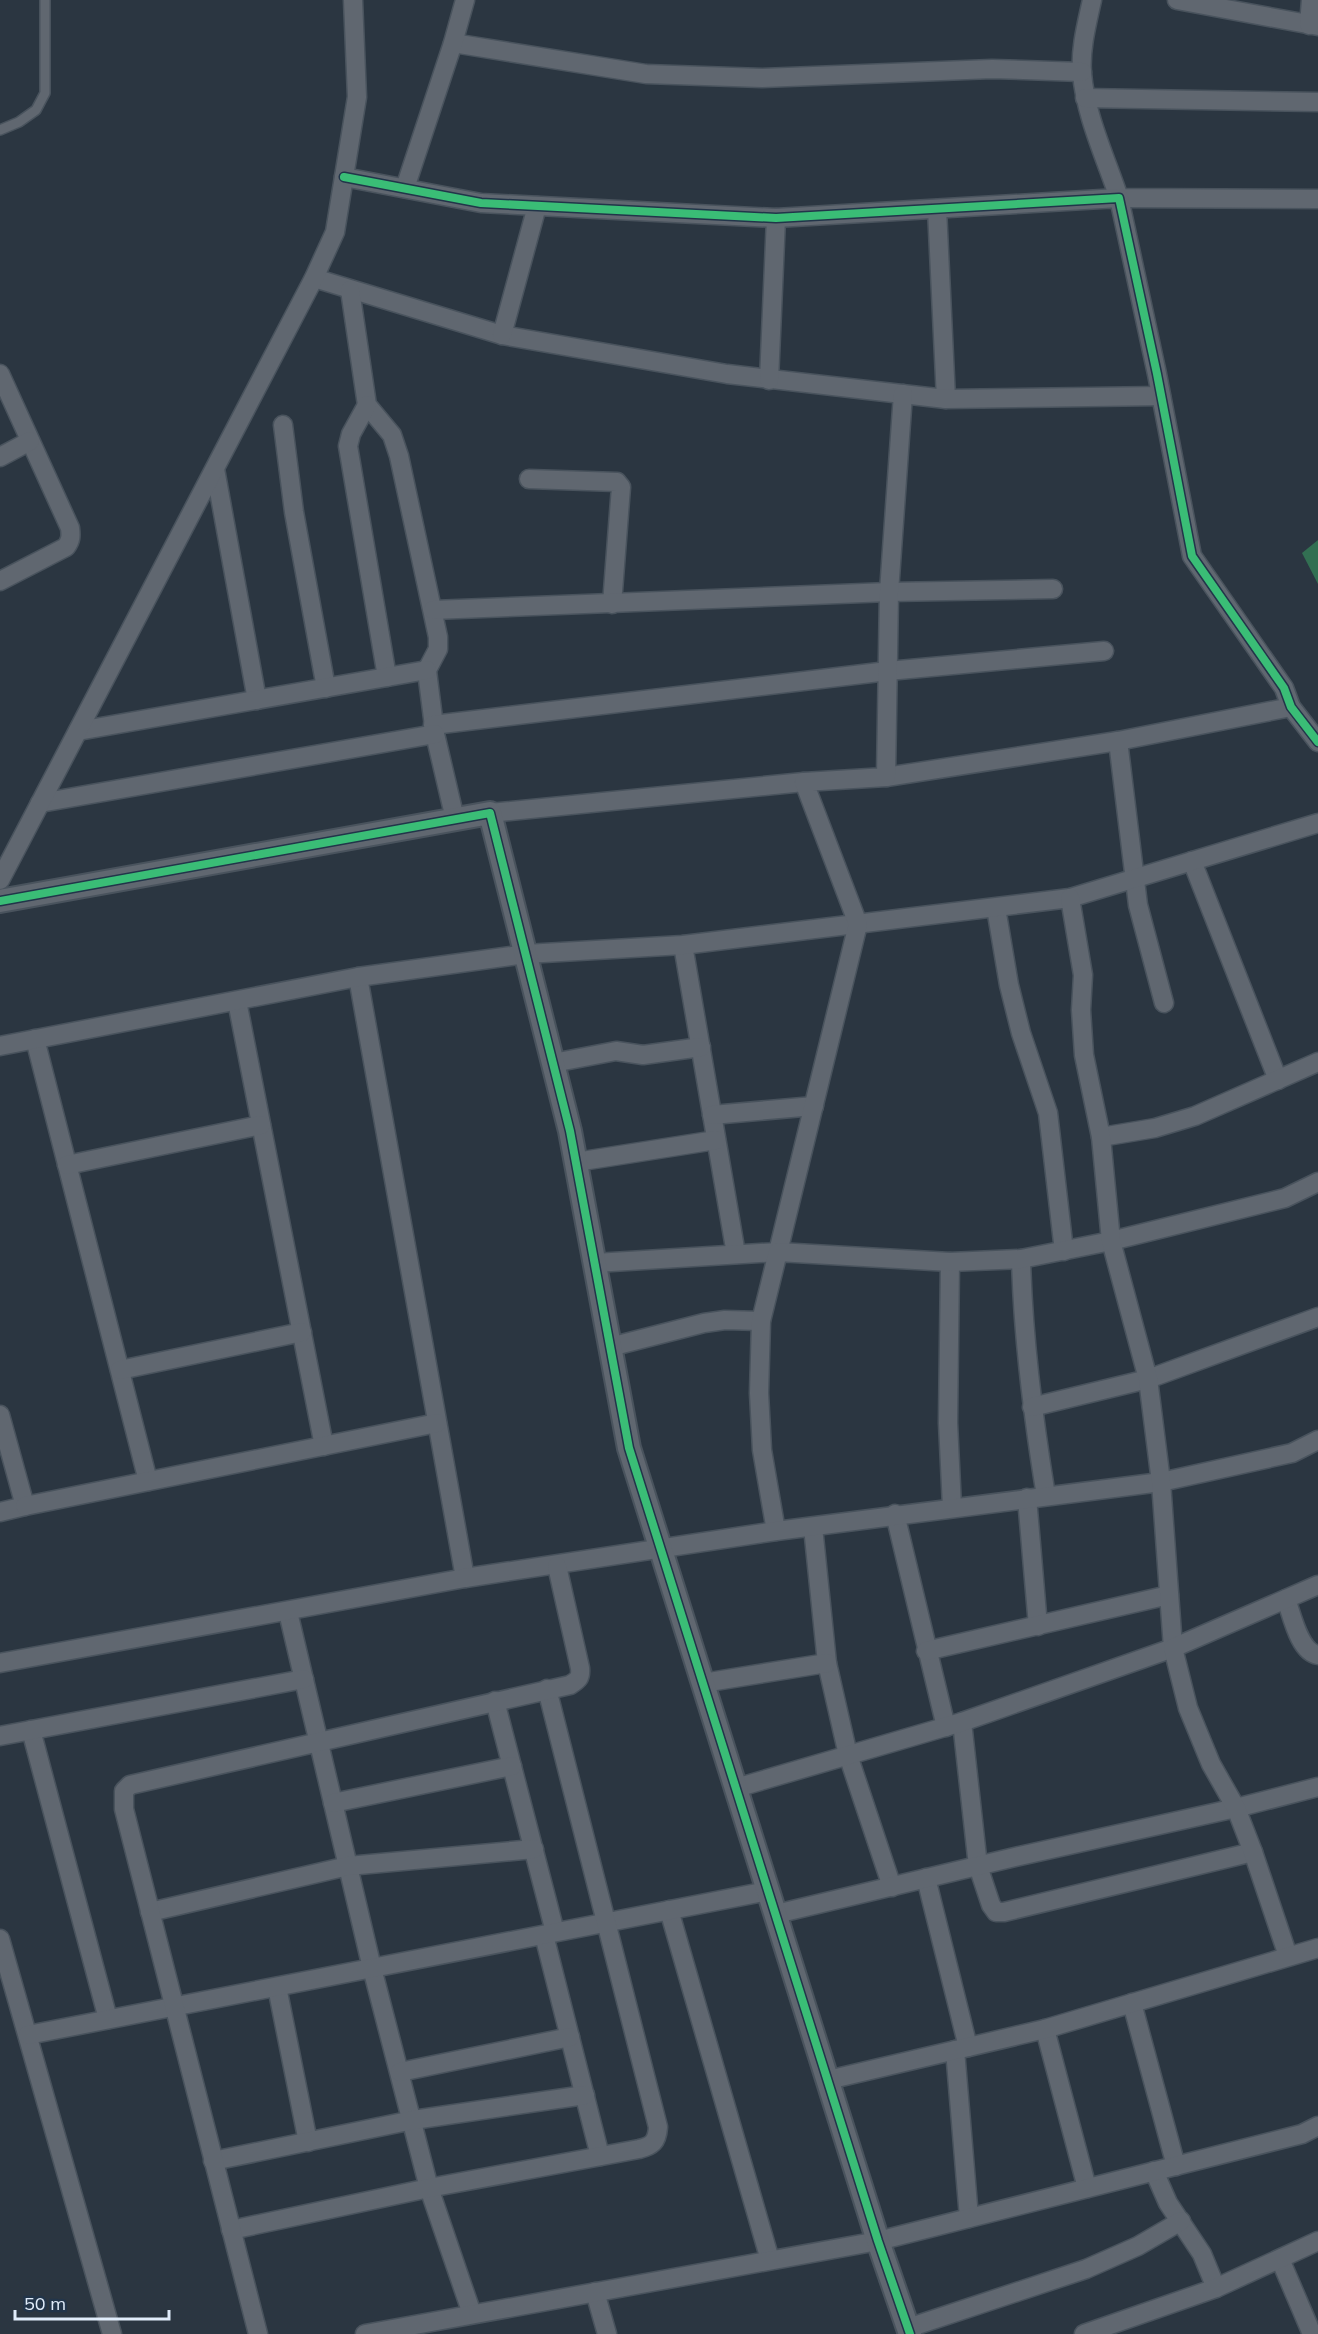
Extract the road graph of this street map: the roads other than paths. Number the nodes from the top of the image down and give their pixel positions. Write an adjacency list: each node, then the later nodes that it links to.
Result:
1 (45, 0): 12 (lane)
2 (353, 0): 13 (street)
3 (465, 0): 8 (street)
4 (1092, 0): 9 (street)
5 (1177, 0): 7 (street)
6 (1311, 0): 7 (street)
7 (1313, 26)
8 (453, 43): 9 (street); 14 (street)
9 (1082, 72): 10 (street)
10 (1085, 98): 11 (street); 15 (street)
11 (1318, 102)
12 (0, 130)
13 (344, 177): 14 (street); 20 (street)
14 (405, 188): 17 (street)
15 (1119, 198): 16 (street); 18 (street); 26 (street)
16 (1318, 199)
17 (537, 206): 19 (street); 22 (street)
18 (937, 209): 19 (street); 27 (street)
19 (776, 218): 24 (street)
20 (314, 278): 21 (street); 32 (street)
21 (350, 290): 22 (street); 28 (street)
22 (502, 335): 24 (street)
23 (0, 374): 30 (street)
24 (769, 380): 25 (street)
25 (903, 394): 27 (street); 36 (street)
26 (1161, 396): 27 (street); 45 (street)
27 (946, 399)
28 (367, 405): 38 (street); 42 (street)
29 (283, 425): 43 (street)
30 (30, 441): 31 (street); 34 (street)
31 (0, 457)
32 (214, 469): 44 (street); 47 (street)
33 (529, 479): 37 (street)
34 (0, 581)
35 (1053, 589): 36 (street)
36 (889, 592): 37 (street); 41 (street)
37 (612, 604): 38 (street)
38 (433, 610): 40 (street)
39 (1104, 651): 41 (street)
40 (427, 670): 42 (street); 46 (street)
41 (888, 671): 46 (street); 50 (street)
42 (387, 677): 43 (street)
43 (326, 688): 44 (street)
44 (257, 700): 47 (street)
45 (1292, 707): 48 (street); 49 (street)
46 (434, 730): 52 (street); 54 (street)
47 (78, 731): 52 (street)
48 (1118, 741): 50 (street); 57 (street)
49 (1318, 742)
50 (885, 777): 51 (street)
51 (804, 782): 53 (street); 62 (street)
52 (40, 803): 58 (street)
53 (490, 813): 54 (street); 64 (street)
54 (456, 819): 60 (street)
55 (1318, 823): 56 (street)
56 (1192, 861): 57 (street); 73 (street)
57 (1136, 878): 59 (street); 67 (street)
58 (0, 880)
59 (1070, 898): 61 (street); 77 (street)
60 (0, 901)
61 (996, 908): 62 (street); 83 (street)
62 (858, 924): 63 (street); 74 (street)
63 (683, 945): 64 (street); 70 (street)
64 (526, 954): 65 (street); 72 (street)
65 (358, 977): 66 (street); 97 (street)
66 (237, 1001): 68 (street); 76 (street)
67 (1164, 1003)
68 (35, 1039): 69 (street); 80 (street)
69 (0, 1046)
70 (701, 1047): 72 (street); 75 (street)
71 (1318, 1062): 73 (street)
72 (553, 1063): 79 (street)
73 (1278, 1080): 77 (street)
74 (814, 1106): 75 (street); 84 (street)
75 (712, 1115): 78 (street)
76 (261, 1125): 80 (street); 91 (street)
77 (1101, 1137): 82 (street)
78 (716, 1140): 79 (street); 85 (street)
79 (576, 1162): 88 (street)
80 (68, 1166): 93 (street)
81 (1318, 1182): 82 (street)
82 (1111, 1241): 83 (street); 94 (street)
83 (1064, 1251): 86 (street)
84 (778, 1252): 85 (street); 87 (street); 90 (street)
85 (736, 1254): 88 (street)
86 (1021, 1259): 87 (street); 95 (street)
87 (950, 1262): 105 (street)
88 (595, 1263): 92 (street)
89 (1318, 1317): 94 (street)
90 (761, 1321): 92 (street); 109 (street)
91 (302, 1332): 93 (street); 99 (street)
92 (610, 1347): 110 (street)
93 (120, 1370): 100 (street)
94 (1148, 1379): 95 (street); 101 (street)
95 (1032, 1407): 102 (street)
96 (0, 1415): 104 (street)
97 (437, 1423): 99 (street); 112 (street)
98 (1318, 1440): 101 (street)
99 (324, 1446): 100 (street)
100 (148, 1481): 104 (street)
101 (1161, 1482): 102 (street); 114 (street)
102 (1046, 1496): 103 (street)
103 (1027, 1498): 105 (street); 117 (street)
104 (25, 1506): 106 (street)
105 (952, 1508): 107 (street)
106 (0, 1512)
107 (895, 1515): 108 (street); 119 (street)
108 (813, 1527): 109 (street); 122 (street)
109 (776, 1531): 110 (street)
110 (661, 1549): 111 (street); 124 (street)
111 (557, 1566): 112 (street); 125 (street)
112 (465, 1578): 116 (street)
113 (1318, 1585): 115 (street)
114 (1169, 1595): 117 (street); 118 (street)
115 (1286, 1599): 118 (street); 120 (street)
116 (288, 1612): 121 (street); 123 (street)
117 (1038, 1626): 119 (street)
118 (1173, 1648): 127 (street); 136 (street)
119 (926, 1651): 127 (street)
120 (1318, 1655)
121 (0, 1663)
122 (827, 1664): 124 (street); 131 (street)
123 (304, 1679): 128 (street); 130 (street)
124 (703, 1683): 134 (street)
125 (547, 1689): 126 (street); 147 (street)
126 (495, 1701): 130 (street); 132 (street)
127 (954, 1724): 131 (street); 140 (street)
128 (31, 1730): 129 (street); 156 (street)
129 (0, 1736)
130 (319, 1742): 135 (street); 145 (street)
131 (848, 1755): 134 (street); 142 (street)
132 (512, 1766): 135 (street); 137 (street)
133 (1318, 1787): 136 (street)
134 (736, 1788): 143 (street)
135 (333, 1803): 139 (street)
136 (1236, 1808): 138 (street); 140 (street)
137 (534, 1849): 139 (street); 148 (street)
138 (1253, 1852): 140 (street); 151 (street)
139 (348, 1866): 145 (street); 152 (street)
140 (978, 1866): 141 (street)
141 (926, 1878): 142 (street); 160 (street)
142 (892, 1887): 146 (street)
143 (768, 1891): 144 (street); 146 (street)
144 (669, 1910): 147 (street); 179 (street)
145 (150, 1912): 155 (street)
146 (776, 1914): 162 (street)
147 (607, 1922): 148 (street); 167 (street)
148 (549, 1933): 152 (street); 159 (street)
149 (1, 1944): 158 (street)
150 (1318, 1948): 151 (street)
151 (1288, 1956): 154 (street)
152 (372, 1968): 153 (street); 161 (street)
153 (277, 1987): 155 (street); 166 (street)
154 (1132, 2003): 157 (street); 169 (street)
155 (174, 2007): 156 (street); 168 (street)
156 (108, 2019): 158 (street)
157 (1045, 2029): 160 (street); 172 (street)
158 (28, 2035): 185 (street)
159 (570, 2037): 161 (street); 163 (street)
160 (962, 2048): 162 (street); 173 (street)
161 (400, 2072): 164 (street)
162 (828, 2080): 176 (street)
163 (585, 2095): 164 (street); 167 (street)
164 (413, 2120): 166 (street); 171 (street)
165 (1318, 2126): 169 (street)
166 (308, 2142): 168 (street)
167 (600, 2156): 171 (street)
168 (213, 2161): 175 (street)
169 (1176, 2166): 170 (street)
170 (1154, 2171): 172 (street); 174 (street)
171 (429, 2188): 175 (street); 182 (street)
172 (1087, 2188): 173 (street)
173 (969, 2218): 176 (street)
174 (1180, 2221): 180 (street); 183 (street)
175 (231, 2230): 186 (street)
176 (878, 2241): 179 (street); 183 (street)
177 (1318, 2241): 178 (street)
178 (1280, 2259): 180 (street); 190 (street)
179 (770, 2260): 181 (street)
180 (1216, 2288): 189 (street)
181 (595, 2292): 182 (street); 188 (street)
182 (472, 2314): 184 (street)
183 (909, 2331)
184 (392, 2332): 187 (street)
185 (112, 2334)
186 (258, 2334)
187 (364, 2334)
188 (607, 2334)
189 (1084, 2334)
190 (1312, 2334)

